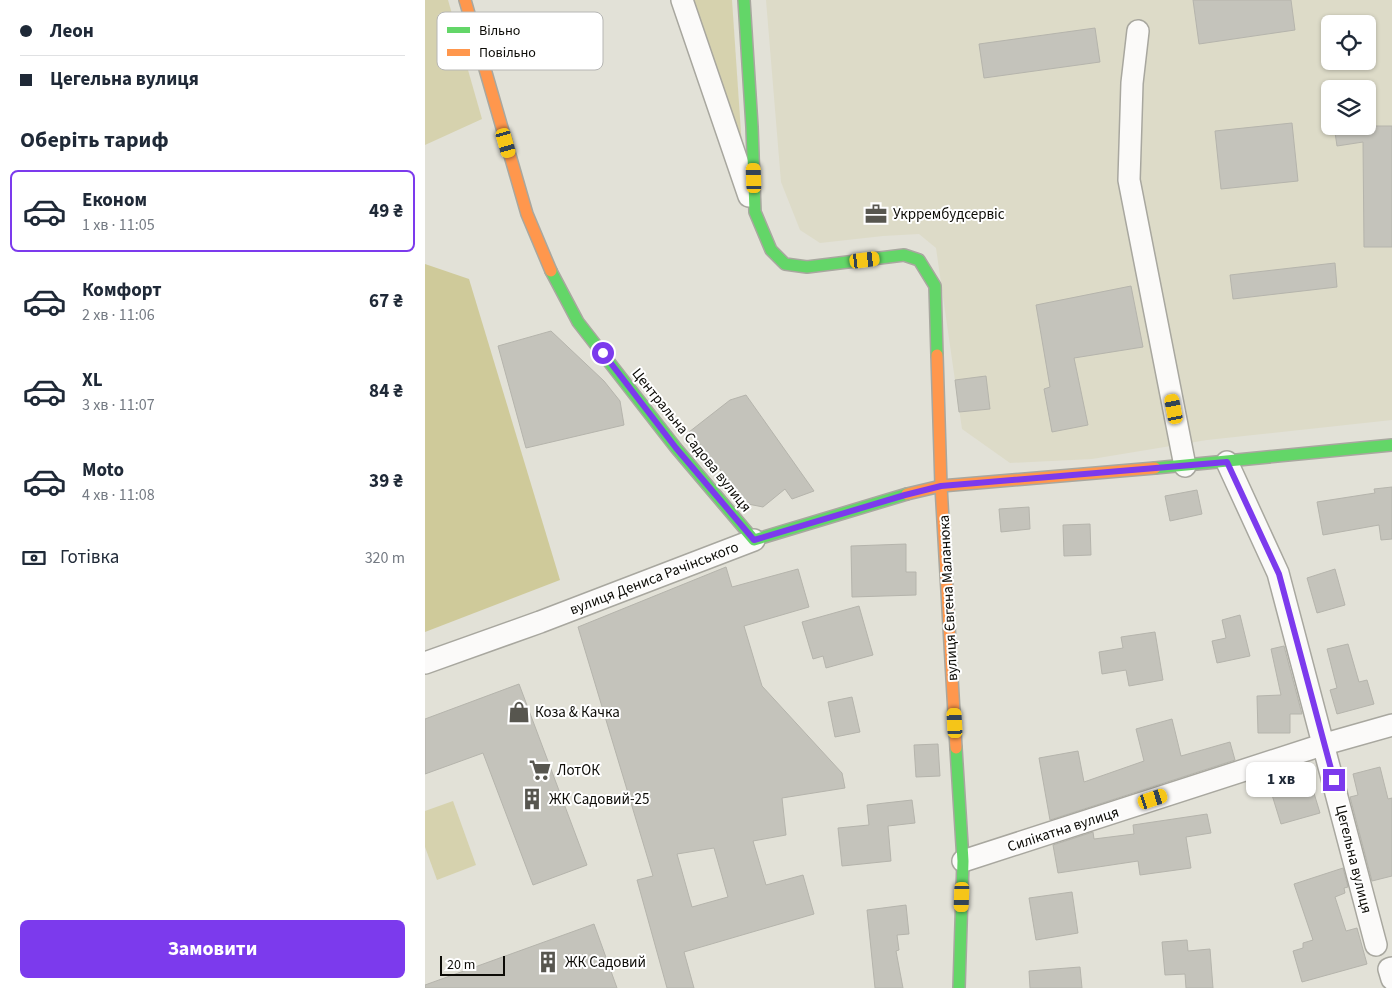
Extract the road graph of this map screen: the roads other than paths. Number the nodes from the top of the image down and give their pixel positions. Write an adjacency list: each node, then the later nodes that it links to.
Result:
1 (682, 0): 5 (street, вулиця Євгена Маланюка)
2 (744, 0): 5 (main road, вулиця Євгена Маланюка)
3 (1138, 32): 8 (street)
4 (485, 70): 10 (main road, Центральна Садова вулиця)
5 (755, 212): 9 (main road, вулиця Євгена Маланюка)
6 (1392, 445): 7 (main road, вулиця Дениса Рачінського)
7 (1227, 462): 8 (main road, вулиця Дениса Рачінського); 13 (street, Цегельна вулиця)
8 (1185, 466): 9 (main road, вулиця Дениса Рачінського)
9 (941, 486): 10 (main road, вулиця Дениса Рачінського); 14 (main road, вулиця Євгена Маланюка)
10 (754, 540): 11 (street, вулиця Дениса Рачінського)
11 (425, 663)
12 (1392, 725): 13 (street, Силікатна вулиця)
13 (1325, 744): 14 (street, Силікатна вулиця); 15 (street, Цегельна вулиця)
14 (963, 861): 18 (main road, вулиця Євгена Маланюка)
15 (1376, 945)
16 (1392, 968): 17 (street)
17 (1392, 979)
18 (959, 988)

